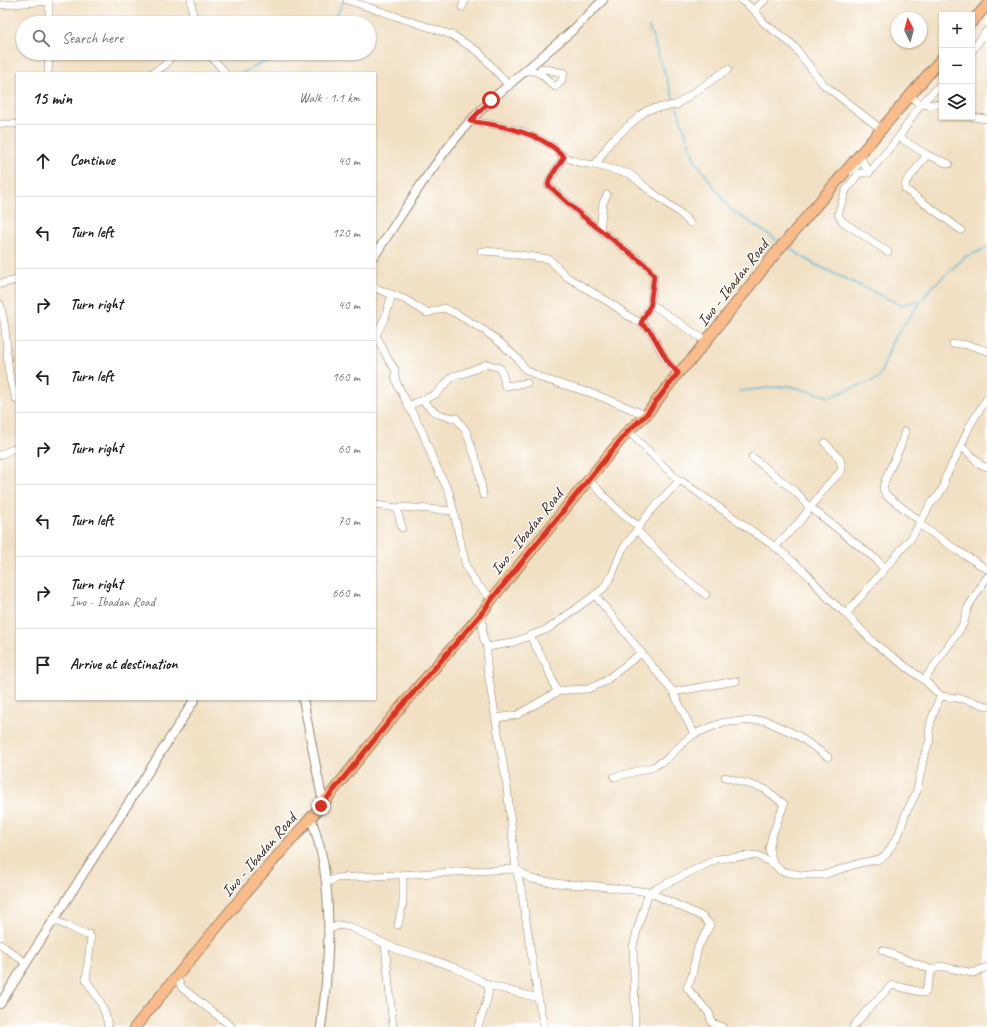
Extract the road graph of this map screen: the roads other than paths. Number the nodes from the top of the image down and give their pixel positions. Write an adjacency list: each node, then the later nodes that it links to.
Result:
1 (49, 0): 7 (street); 10 (street)
2 (191, 0): 11 (street)
3 (603, 0): 20 (street)
4 (741, 0): 9 (street)
5 (765, 0): 9 (street)
6 (349, 1): 26 (street)
7 (0, 5)
8 (987, 5): 12 (main road)
9 (754, 10): 35 (street)
10 (49, 16)
11 (193, 16)
12 (975, 19)
13 (987, 30): 14 (street)
14 (974, 48)
15 (49, 60): 21 (street)
16 (169, 60): 22 (street)
17 (214, 60): 23 (street)
18 (939, 61): 27 (main road, Iwo - Ibadan Road)
19 (728, 69): 40 (street)
20 (526, 71): 24 (street); 26 (street)
21 (48, 72)
22 (154, 72)
23 (225, 72)
24 (540, 73)
25 (941, 84): 29 (street)
26 (509, 86): 32 (street)
27 (910, 95): 29 (street); 35 (main road, Iwo - Ibadan Road)
28 (939, 104): 29 (street)
29 (920, 105): 36 (street)
30 (975, 117): 31 (street)
31 (987, 119)
32 (470, 121): 38 (street); 49 (street)
33 (0, 124): 34 (street)
34 (16, 124)
35 (881, 129): 46 (main road, Iwo - Ibadan Road)
36 (899, 137): 37 (street); 41 (street)
37 (927, 155): 39 (street); 45 (street)
38 (564, 157): 40 (street); 44 (street)
39 (949, 164)
40 (595, 165): 43 (street)
41 (869, 172): 46 (street); 48 (street)
42 (607, 195): 44 (street)
43 (690, 223)
44 (600, 230): 55 (street)
45 (961, 230)
46 (791, 235): 57 (main road, Iwo - Ibadan Road)
47 (481, 252): 56 (street)
48 (888, 252)
49 (376, 253)
50 (16, 280): 51 (street)
51 (0, 284)
52 (376, 288): 53 (street)
53 (392, 294): 65 (street); 66 (street)
54 (0, 304): 62 (street)
55 (651, 304): 56 (street); 57 (street)
56 (641, 323): 60 (street)
57 (706, 341): 60 (main road, Iwo - Ibadan Road)
58 (953, 344): 59 (street)
59 (987, 351)
60 (678, 373): 66 (main road, Iwo - Ibadan Road)
61 (527, 383): 64 (street)
62 (16, 397)
63 (987, 398): 70 (street)
64 (422, 400): 65 (street); 77 (street)
65 (408, 406): 81 (street)
66 (646, 415): 67 (main road, Iwo - Ibadan Road)
67 (628, 431): 75 (main road, Iwo - Ibadan Road); 76 (street)
68 (905, 431): 82 (street)
69 (825, 442): 80 (street)
70 (961, 446): 74 (street); 82 (street)
71 (16, 447): 72 (street)
72 (0, 455)
73 (752, 457): 80 (street)
74 (987, 466)
75 (588, 480): 84 (street); 91 (main road, Iwo - Ibadan Road)
76 (679, 481): 84 (street); 85 (street)
77 (483, 495)
78 (376, 505): 79 (street)
79 (398, 508): 81 (street); 83 (street)
80 (810, 508): 85 (street); 86 (street)
81 (454, 511): 91 (street)
82 (920, 523): 86 (street); 87 (street)
83 (402, 528)
84 (638, 528): 89 (street); 90 (street)
85 (776, 547): 93 (street)
86 (884, 569): 93 (street)
87 (987, 569)
88 (987, 577): 97 (street)
89 (595, 595): 94 (street); 96 (street)
90 (706, 595)
91 (492, 599): 92 (main road, Iwo - Ibadan Road)
92 (482, 613): 95 (street); 110 (main road, Iwo - Ibadan Road)
93 (846, 614): 97 (street)
94 (530, 636): 95 (street); 99 (street)
95 (487, 646): 105 (street)
96 (641, 653): 99 (street); 100 (street)
97 (924, 680): 101 (street)
98 (736, 681): 100 (street)
99 (557, 692): 105 (street)
100 (673, 692): 106 (street)
101 (941, 696): 104 (street); 112 (street)
102 (194, 700): 117 (street)
103 (303, 700): 110 (street)
104 (987, 706)
105 (496, 718): 113 (street)
106 (694, 734): 107 (street); 108 (street)
107 (828, 757)
108 (614, 777)
109 (726, 777): 112 (street)
110 (323, 803): 111 (main road, Iwo - Ibadan Road)
111 (311, 817): 115 (street); 126 (main road, Iwo - Ibadan Road)
112 (776, 866): 116 (street)
113 (516, 869): 114 (street); 116 (street); 128 (street)
114 (403, 876): 115 (street); 118 (street)
115 (326, 883): 119 (street)
116 (650, 892): 137 (street); 138 (street)
117 (53, 920): 123 (street); 130 (street)
118 (398, 925)
119 (328, 930): 121 (street); 133 (street)
120 (0, 944): 123 (street)
121 (385, 944): 127 (street); 134 (street)
122 (882, 950): 125 (street)
123 (26, 964): 129 (street)
124 (987, 967): 125 (street)
125 (932, 970): 139 (street)
126 (176, 976): 131 (main road, Iwo - Ibadan Road); 132 (street)
127 (488, 985): 128 (street); 135 (street)
128 (538, 998): 136 (street)
129 (0, 1004)
130 (108, 1027)
131 (136, 1027)
132 (232, 1027)
133 (321, 1027)
134 (393, 1027)
135 (478, 1027)
136 (544, 1027)
137 (635, 1027)
138 (722, 1027)
139 (853, 1027)

